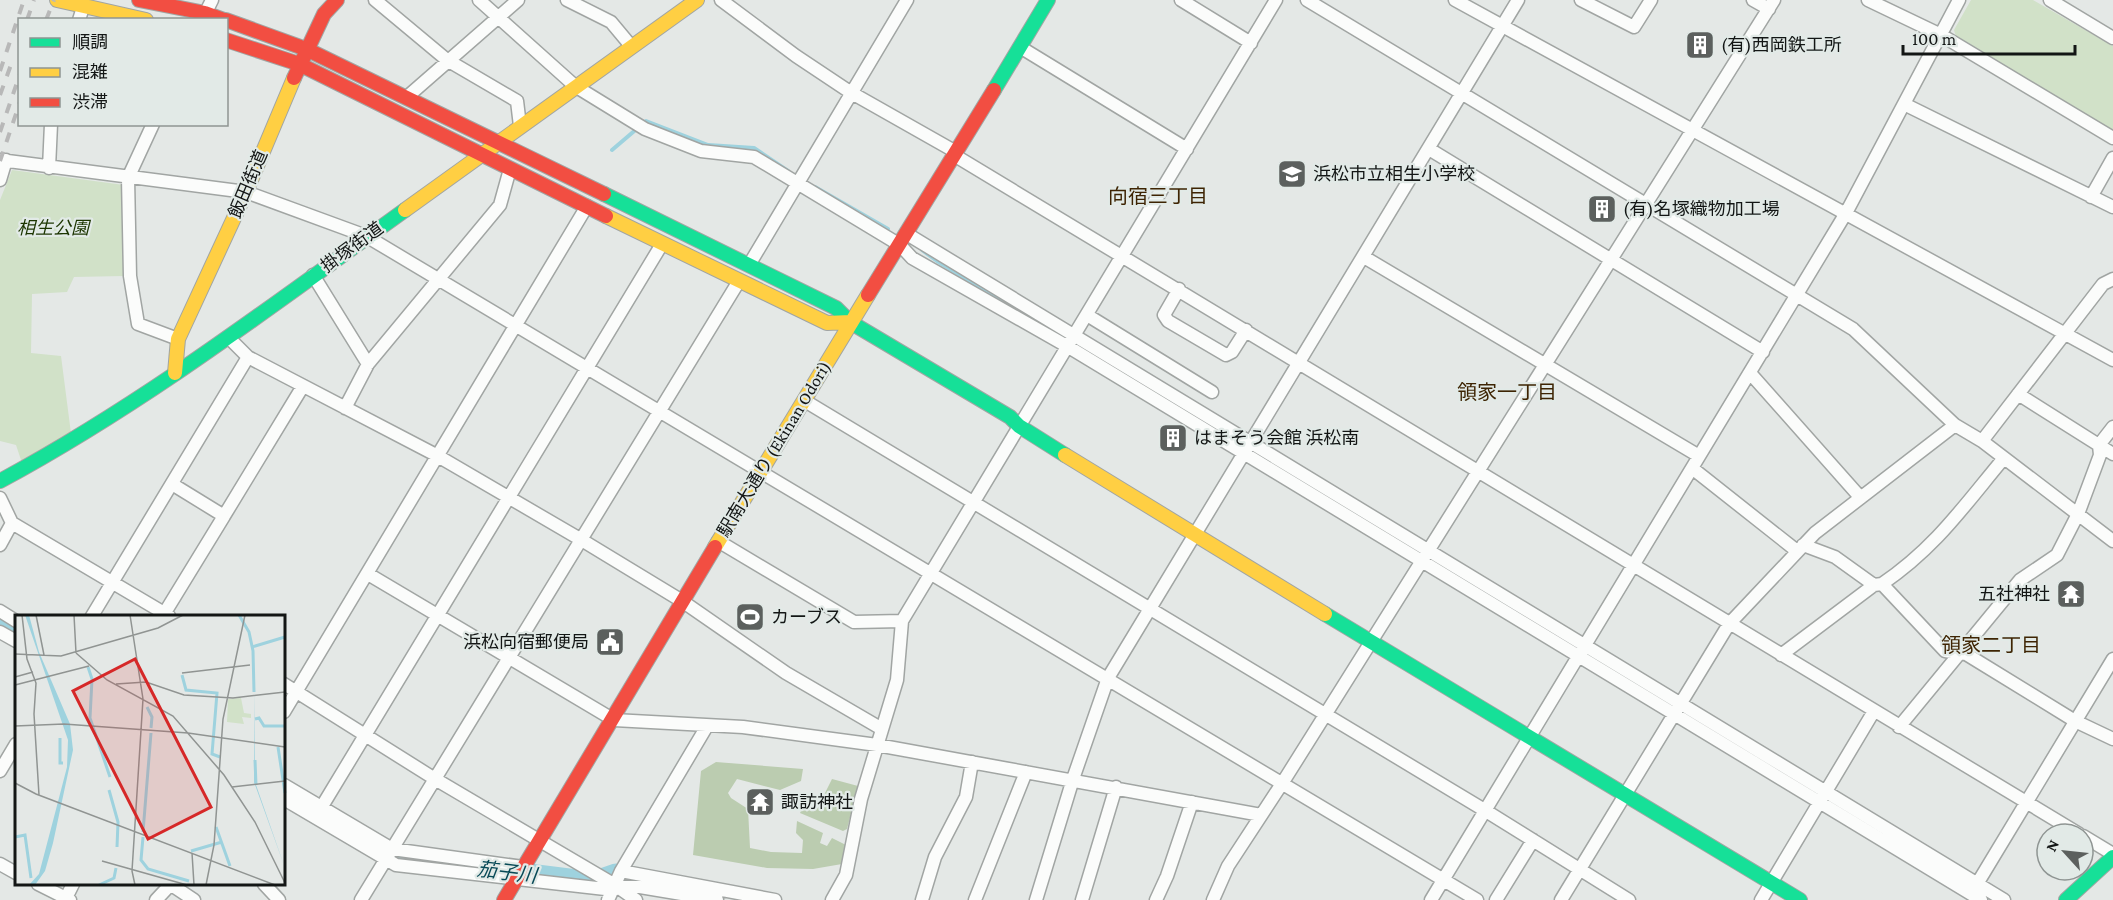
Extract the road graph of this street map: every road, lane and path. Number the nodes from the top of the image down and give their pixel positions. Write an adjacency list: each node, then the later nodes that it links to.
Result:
1 (57, 0): 23 (main road)
2 (139, 0): 26 (main road)
3 (336, 0): 39 (main road, 飯田街道)
4 (375, 0): 40 (street)
5 (478, 0): 30 (street)
6 (518, 0): 30 (street)
7 (567, 0): 37 (street)
8 (697, 0): 37 (main road, 掛塚街道)
9 (721, 0): 43 (street)
10 (907, 0): 43 (street)
11 (1048, 0): 38 (main road, 駅南大通り (Ekinan Odori))
12 (1181, 0): 36 (street)
13 (1276, 0): 36 (street)
14 (1308, 0): 44 (street)
15 (1455, 0): 32 (street)
16 (1518, 0): 32 (street)
17 (1581, 0): 18 (street)
18 (1651, 0)
19 (1753, 0): 24 (street)
20 (1868, 0): 25 (street)
21 (1959, 0): 33 (street)
22 (2050, 0): 34 (street)
23 (84, 4): 27 (street); 28 (main road)
24 (1772, 5): 50 (street)
25 (1887, 5): 33 (street)
26 (206, 11): 29 (main road)
27 (80, 18)
28 (138, 18)
29 (221, 18)
30 (497, 18): 40 (street); 42 (street)
31 (228, 21): 39 (main road)
32 (1503, 27): 44 (street); 50 (street)
33 (1941, 35): 46 (street); 51 (street)
34 (2113, 38)
35 (228, 41): 41 (main road)
36 (1251, 43): 53 (street)
37 (631, 46): 42 (main road, 掛塚街道)
38 (1020, 47): 53 (street); 55 (main road, 駅南大通り (Ekinan Odori))
39 (306, 49): 41 (main road, 飯田街道); 45 (main road)
40 (447, 60): 45 (street); 49 (street)
41 (299, 64): 56 (main road); 64 (main road, 飯田街道)
42 (575, 86): 49 (main road, 掛塚街道); 63 (street)
43 (850, 92): 55 (street); 63 (street)
44 (1463, 93): 54 (street); 66 (street)
45 (406, 97): 52 (main road)
46 (1904, 104): 65 (street); 69 (street)
47 (51, 126): 59 (street)
48 (152, 126): 61 (street)
49 (520, 126): 52 (main road, 掛塚街道)
50 (1694, 130): 66 (street); 69 (street)
51 (2113, 138)
52 (499, 142): 56 (main road, 掛塚街道); 76 (main road)
53 (1187, 149): 73 (street)
54 (1429, 149): 74 (street); 75 (street)
55 (955, 153): 71 (main road, 駅南大通り (Ekinan Odori)); 73 (street)
56 (480, 155): 60 (main road); 70 (main road, 掛塚街道)
57 (2113, 158): 65 (street)
58 (3, 160): 59 (street); 62 (street)
59 (49, 168): 61 (street)
60 (510, 169): 67 (main road); 78 (street)
61 (128, 178): 64 (street); 89 (street)
62 (0, 180)
63 (799, 180): 71 (street); 76 (street)
64 (246, 192): 70 (street); 89 (main road, 飯田街道)
65 (2091, 197): 68 (street)
66 (1646, 204): 75 (street); 82 (street)
67 (587, 206): 72 (main road); 85 (street)
68 (2113, 207)
69 (1846, 213): 82 (street); 87 (street)
70 (366, 236): 77 (main road, 掛塚街道); 78 (street)
71 (903, 240): 84 (main road, 駅南大通り (Ekinan Odori)); 90 (street)
72 (662, 244): 80 (main road); 97 (street)
73 (1124, 256): 81 (street); 83 (street)
74 (1364, 257): 94 (street); 96 (street)
75 (1612, 260): 91 (street); 96 (street)
76 (749, 265): 84 (main road)
77 (313, 275): 88 (main road, 掛塚街道); 95 (street)
78 (437, 279): 85 (street); 95 (street)
79 (2113, 279): 87 (street)
80 (740, 281): 84 (main road); 105 (street)
81 (1179, 289): 86 (street); 86 (street)
82 (1796, 295): 91 (street); 106 (street)
83 (1087, 315): 90 (street); 101 (street)
84 (850, 322): 103 (main road, 駅南大通り (Ekinan Odori)); 107 (main road)
85 (516, 326): 97 (street); 113 (street)
86 (1246, 330): 94 (street)
87 (2064, 334): 93 (street); 102 (street)
88 (228, 337): 92 (street); 99 (main road, 掛塚街道)
89 (178, 339): 99 (main road, 飯田街道)
90 (1071, 342): 107 (street); 111 (street)
91 (1762, 352): 98 (street)
92 (248, 357): 100 (street); 120 (street)
93 (2113, 360)
94 (1300, 362): 111 (street); 118 (street)
95 (368, 364): 104 (street)
96 (1545, 366): 114 (street); 118 (street)
97 (588, 368): 105 (street); 123 (street)
98 (1750, 373): 114 (street); 121 (street)
99 (175, 374): 119 (main road, 掛塚街道)
100 (303, 386): 104 (street); 126 (street)
101 (1212, 392)
102 (2018, 394): 109 (street); 110 (street)
103 (805, 401): 117 (main road, 駅南大通り (Ekinan Odori)); 124 (street)
104 (345, 408): 113 (street)
105 (660, 410): 117 (street); 129 (street)
106 (1955, 425): 109 (street); 121 (street)
107 (1019, 426): 124 (street); 128 (main road)
108 (2113, 427): 110 (street)
109 (1982, 441): 115 (street)
110 (2099, 445): 112 (street); 125 (street)
111 (1247, 449): 128 (street); 134 (street)
112 (2113, 454)
113 (436, 455): 123 (street); 137 (street)
114 (1699, 456): 116 (street)
115 (2004, 458): 125 (street); 139 (street)
116 (1692, 468): 133 (street); 135 (street)
117 (761, 470): 130 (main road, 駅南大通り (Ekinan Odori)); 136 (street)
118 (1477, 471): 134 (street); 135 (street)
119 (0, 481)
120 (172, 484): 126 (street); 138 (street)
121 (1860, 497): 133 (street)
122 (0, 498): 127 (street)
123 (508, 498): 129 (street); 145 (street)
124 (974, 503): 136 (street); 141 (street)
125 (2078, 514): 131 (street); 153 (street)
126 (224, 516): 144 (street)
127 (12, 523): 132 (street); 138 (street)
128 (1195, 533): 141 (street); 151 (main road)
129 (580, 539): 140 (street); 155 (street)
130 (718, 541): 140 (main road, 駅南大通り (Ekinan Odori)); 147 (street)
131 (2113, 541)
132 (0, 545)
133 (1800, 548): 139 (street); 148 (street)
134 (1425, 556): 151 (street); 152 (street)
135 (1634, 564): 148 (street); 152 (street)
136 (931, 572): 147 (street); 157 (street)
137 (368, 574): 145 (street); 159 (street)
138 (111, 582): 143 (street); 144 (street)
139 (1878, 585): 153 (street); 154 (street)
140 (682, 601): 164 (main road, 駅南大通り (Ekinan Odori)); 168 (street)
141 (1150, 608): 157 (street); 163 (street)
142 (0, 611): 146 (street)
143 (93, 615)
144 (166, 615)
145 (438, 615): 155 (street); 169 (street)
146 (15, 620)
147 (902, 621): 168 (street)
148 (1729, 624): 154 (street); 161 (street)
149 (0, 632): 150 (street)
150 (15, 640)
151 (1371, 641): 163 (street); 170 (main road)
152 (1582, 651): 161 (street); 170 (street)
153 (1958, 653): 165 (street); 167 (street)
154 (1781, 655): 162 (street)
155 (509, 658): 164 (street); 177 (street)
156 (2113, 659): 165 (street)
157 (1108, 678): 178 (street); 179 (street)
158 (285, 685): 159 (street)
159 (296, 692): 160 (street); 169 (street)
160 (285, 710)
161 (1678, 710): 182 (street); 183 (street)
162 (1874, 711): 167 (street); 182 (street)
163 (1326, 714): 179 (street); 188 (street)
164 (614, 720): 166 (street); 191 (main road, 駅南大通り (Ekinan Odori))
165 (2075, 721): 171 (street); 186 (street)
166 (707, 726): 172 (street); 202 (street)
167 (1899, 727): 186 (street)
168 (882, 729): 172 (street)
169 (364, 733): 177 (street); 187 (street)
170 (1529, 737): 183 (main road); 188 (street)
171 (2113, 739)
172 (877, 745): 174 (street); 218 (street)
173 (8, 756): 175 (street)
174 (972, 762): 176 (street); 219 (street)
175 (0, 771)
176 (1026, 772): 178 (street); 220 (street)
177 (435, 779): 191 (street); 194 (street)
178 (1073, 779): 181 (street); 221 (street)
179 (1283, 782): 189 (street); 201 (street)
180 (285, 786): 187 (street)
181 (1116, 787): 185 (street); 222 (street)
182 (1822, 796): 203 (street); 208 (street)
183 (1625, 797): 198 (street); 203 (main road)
184 (285, 800): 196 (street)
185 (1191, 802): 189 (street); 223 (street)
186 (2027, 804): 190 (street); 208 (street)
187 (321, 808): 194 (street)
188 (1486, 811): 192 (street); 201 (street)
189 (1261, 815): 224 (street)
190 (2058, 822)
191 (539, 840): 200 (main road, 駅南大通り (Ekinan Odori)); 202 (street)
192 (1533, 840): 198 (street); 227 (street)
193 (2095, 844): 195 (street)
194 (392, 849): 196 (street); 200 (street)
195 (2113, 856): 233 (main road)
196 (384, 860): 200 (street); 213 (street)
197 (0, 864): 199 (street)
198 (1580, 869): 228 (street); 229 (street)
199 (15, 872)
200 (519, 873): 202 (street); 214 (main road, 駅南大通り (Ekinan Odori))
201 (1443, 880): 225 (street); 226 (street)
202 (614, 882): 215 (street); 216 (street); 217 (street)
203 (1772, 882): 230 (street); 231 (main road)
204 (40, 885): 209 (street)
205 (169, 885): 210 (street)
206 (172, 885): 211 (street)
207 (265, 885): 212 (street)
208 (1975, 893): 232 (street)
209 (68, 899)
210 (156, 900)
211 (194, 900)
212 (279, 900)
213 (361, 900)
214 (504, 900)
215 (636, 900)
216 (717, 900)
217 (775, 900)
218 (832, 900)
219 (922, 900)
220 (975, 900)
221 (1036, 900)
222 (1082, 900)
223 (1156, 900)
224 (1213, 900)
225 (1431, 900)
226 (1477, 900)
227 (1496, 900)
228 (1561, 900)
229 (1629, 900)
230 (1761, 900)
231 (1800, 900)
232 (2004, 900)
233 (2066, 900)

